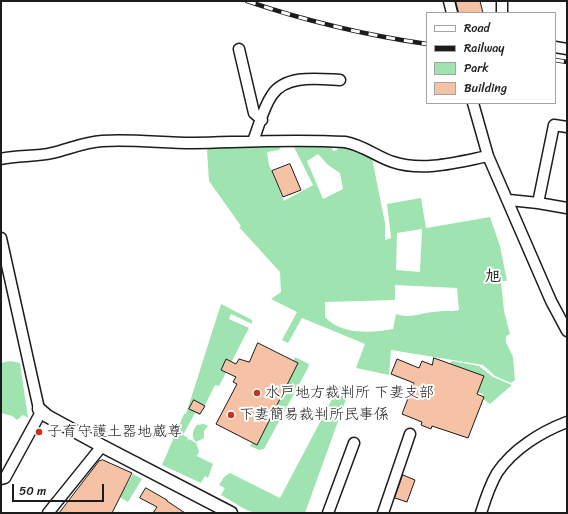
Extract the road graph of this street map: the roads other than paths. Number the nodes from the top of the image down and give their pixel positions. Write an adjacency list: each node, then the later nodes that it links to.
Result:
1 (449, 1): 3 (street)
2 (502, 1): 4 (street)
3 (452, 12)
4 (502, 12)
5 (556, 47): 7 (street)
6 (239, 49): 10 (street)
7 (567, 49)
8 (340, 80): 10 (street)
9 (473, 104): 13 (street)
10 (262, 120): 12 (street)
11 (567, 127): 16 (street)
12 (253, 141): 13 (street); 14 (street)
13 (488, 156): 15 (street)
14 (1, 159)
15 (508, 200): 16 (street); 19 (street)
16 (538, 203): 17 (street)
17 (567, 208)
18 (1, 238): 20 (street)
19 (567, 331)
20 (40, 411): 24 (street); 25 (street)
21 (567, 422): 30 (street)
22 (410, 434): 29 (street)
23 (354, 443): 28 (street)
24 (102, 446): 26 (street); 27 (street)
25 (1, 479)
26 (48, 513)
27 (231, 513)
28 (328, 513)
29 (383, 513)
30 (481, 513)

